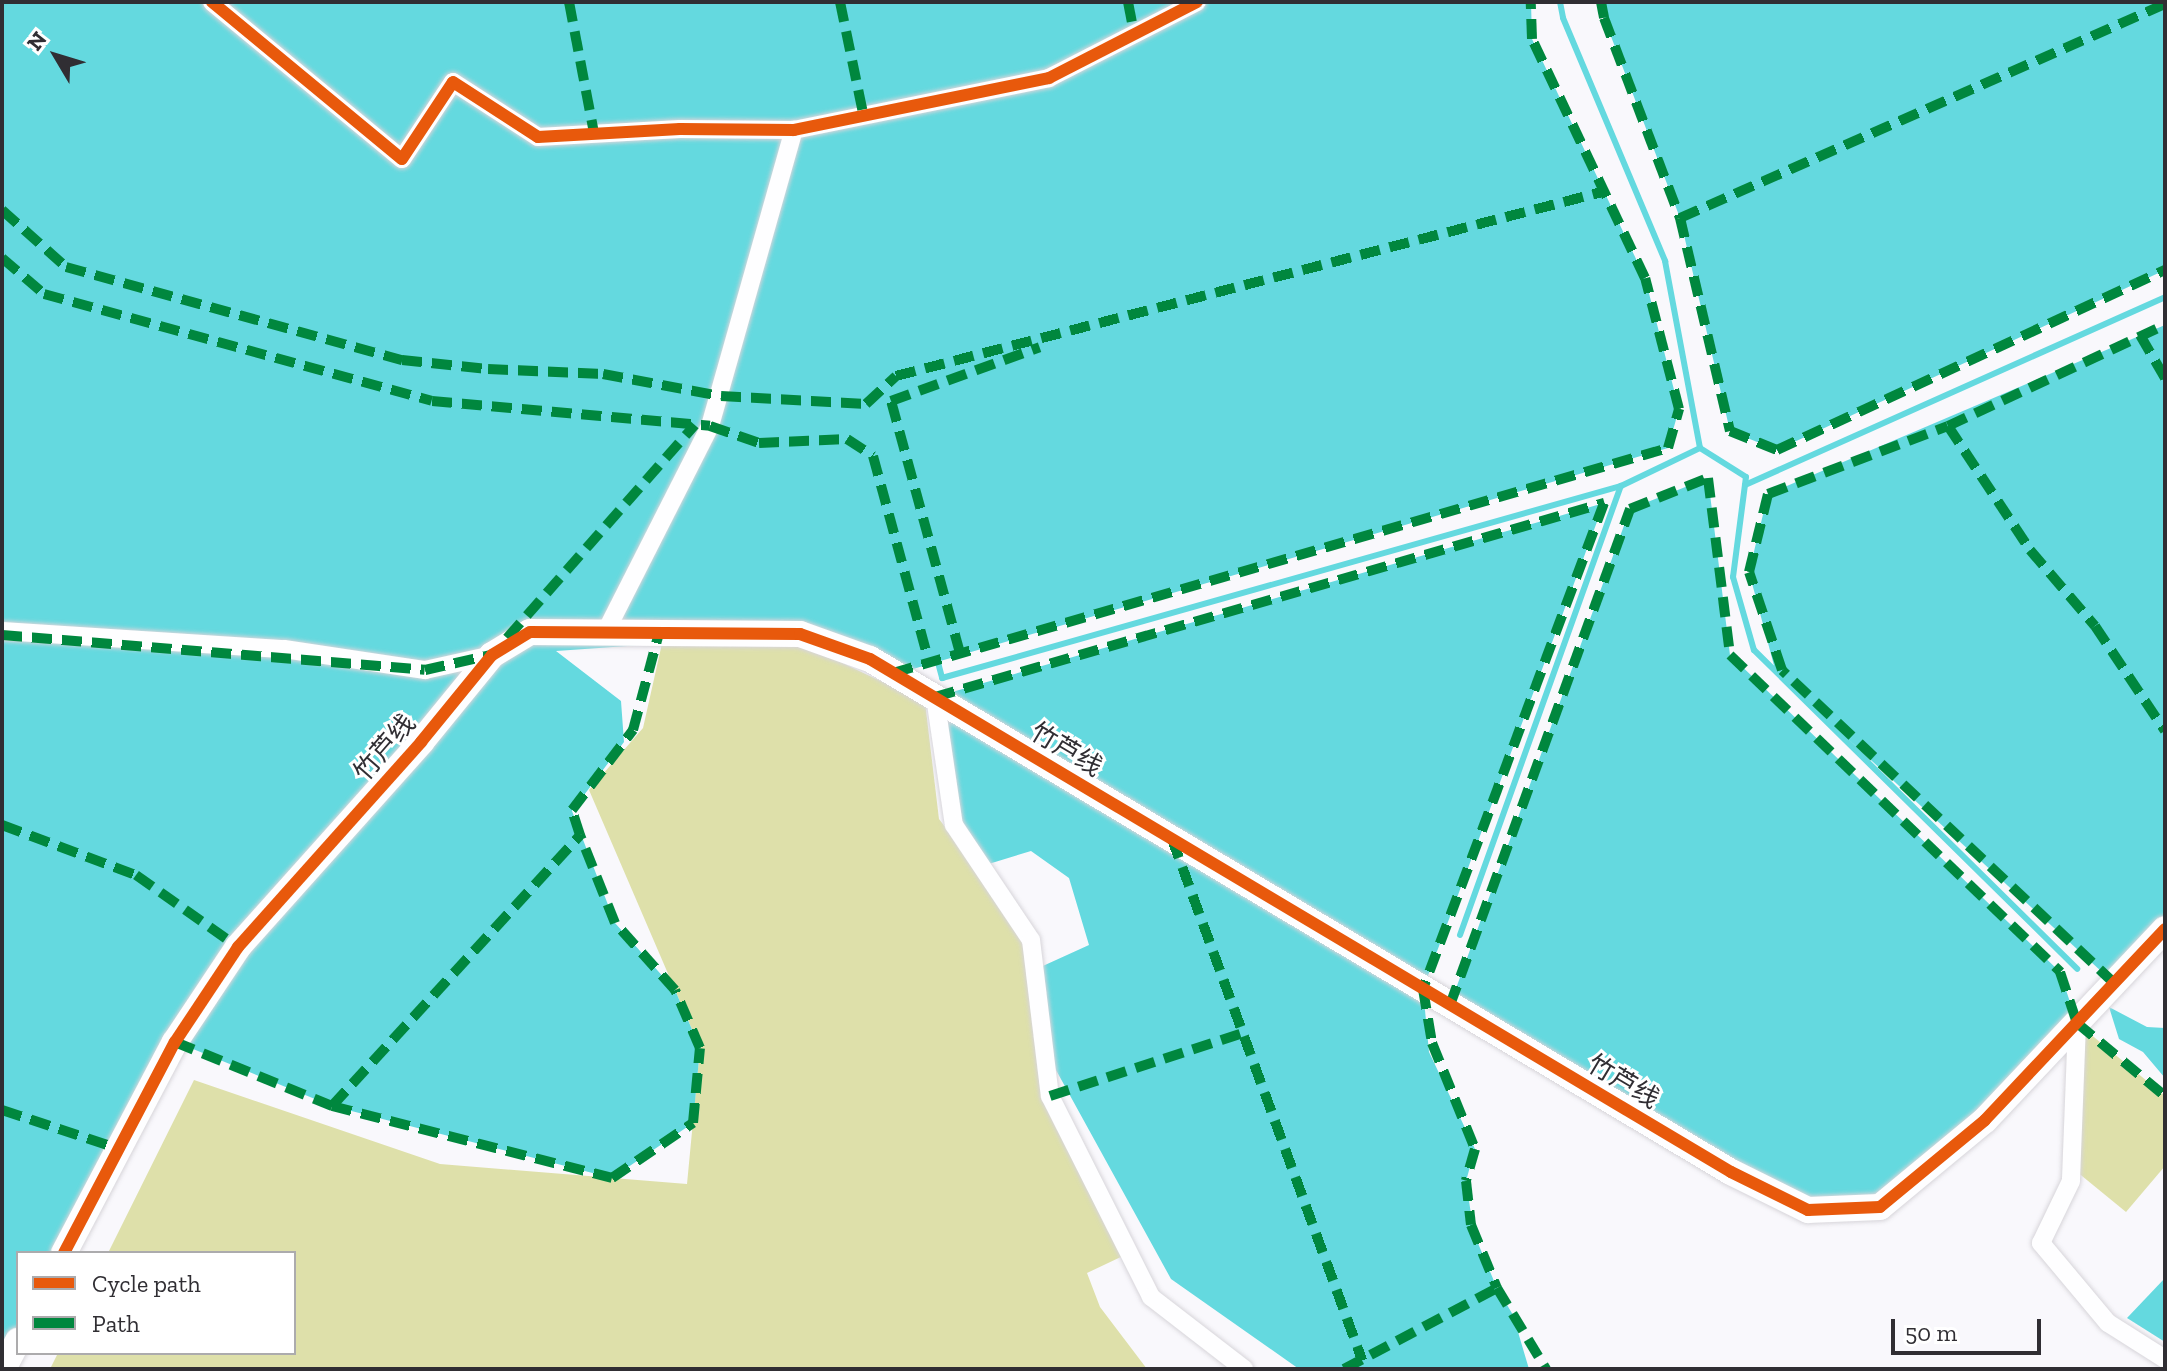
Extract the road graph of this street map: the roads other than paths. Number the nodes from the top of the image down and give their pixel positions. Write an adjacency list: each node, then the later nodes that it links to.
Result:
1 (212, 2): 3 (street)
2 (1197, 2): 3 (street)
3 (794, 130): 5 (street)
4 (2, 631): 6 (street)
5 (605, 633): 6 (street, 竹芦线); 7 (street, 竹芦线)
6 (492, 655): 10 (street, 竹芦线)
7 (935, 697): 9 (street, 竹芦线); 14 (street)
8 (2165, 929): 9 (street, 竹芦线)
9 (2077, 1023): 12 (street)
10 (65, 1251)
11 (16, 1345): 13 (street)
12 (2165, 1359)
13 (3, 1369)
14 (1244, 1369)

